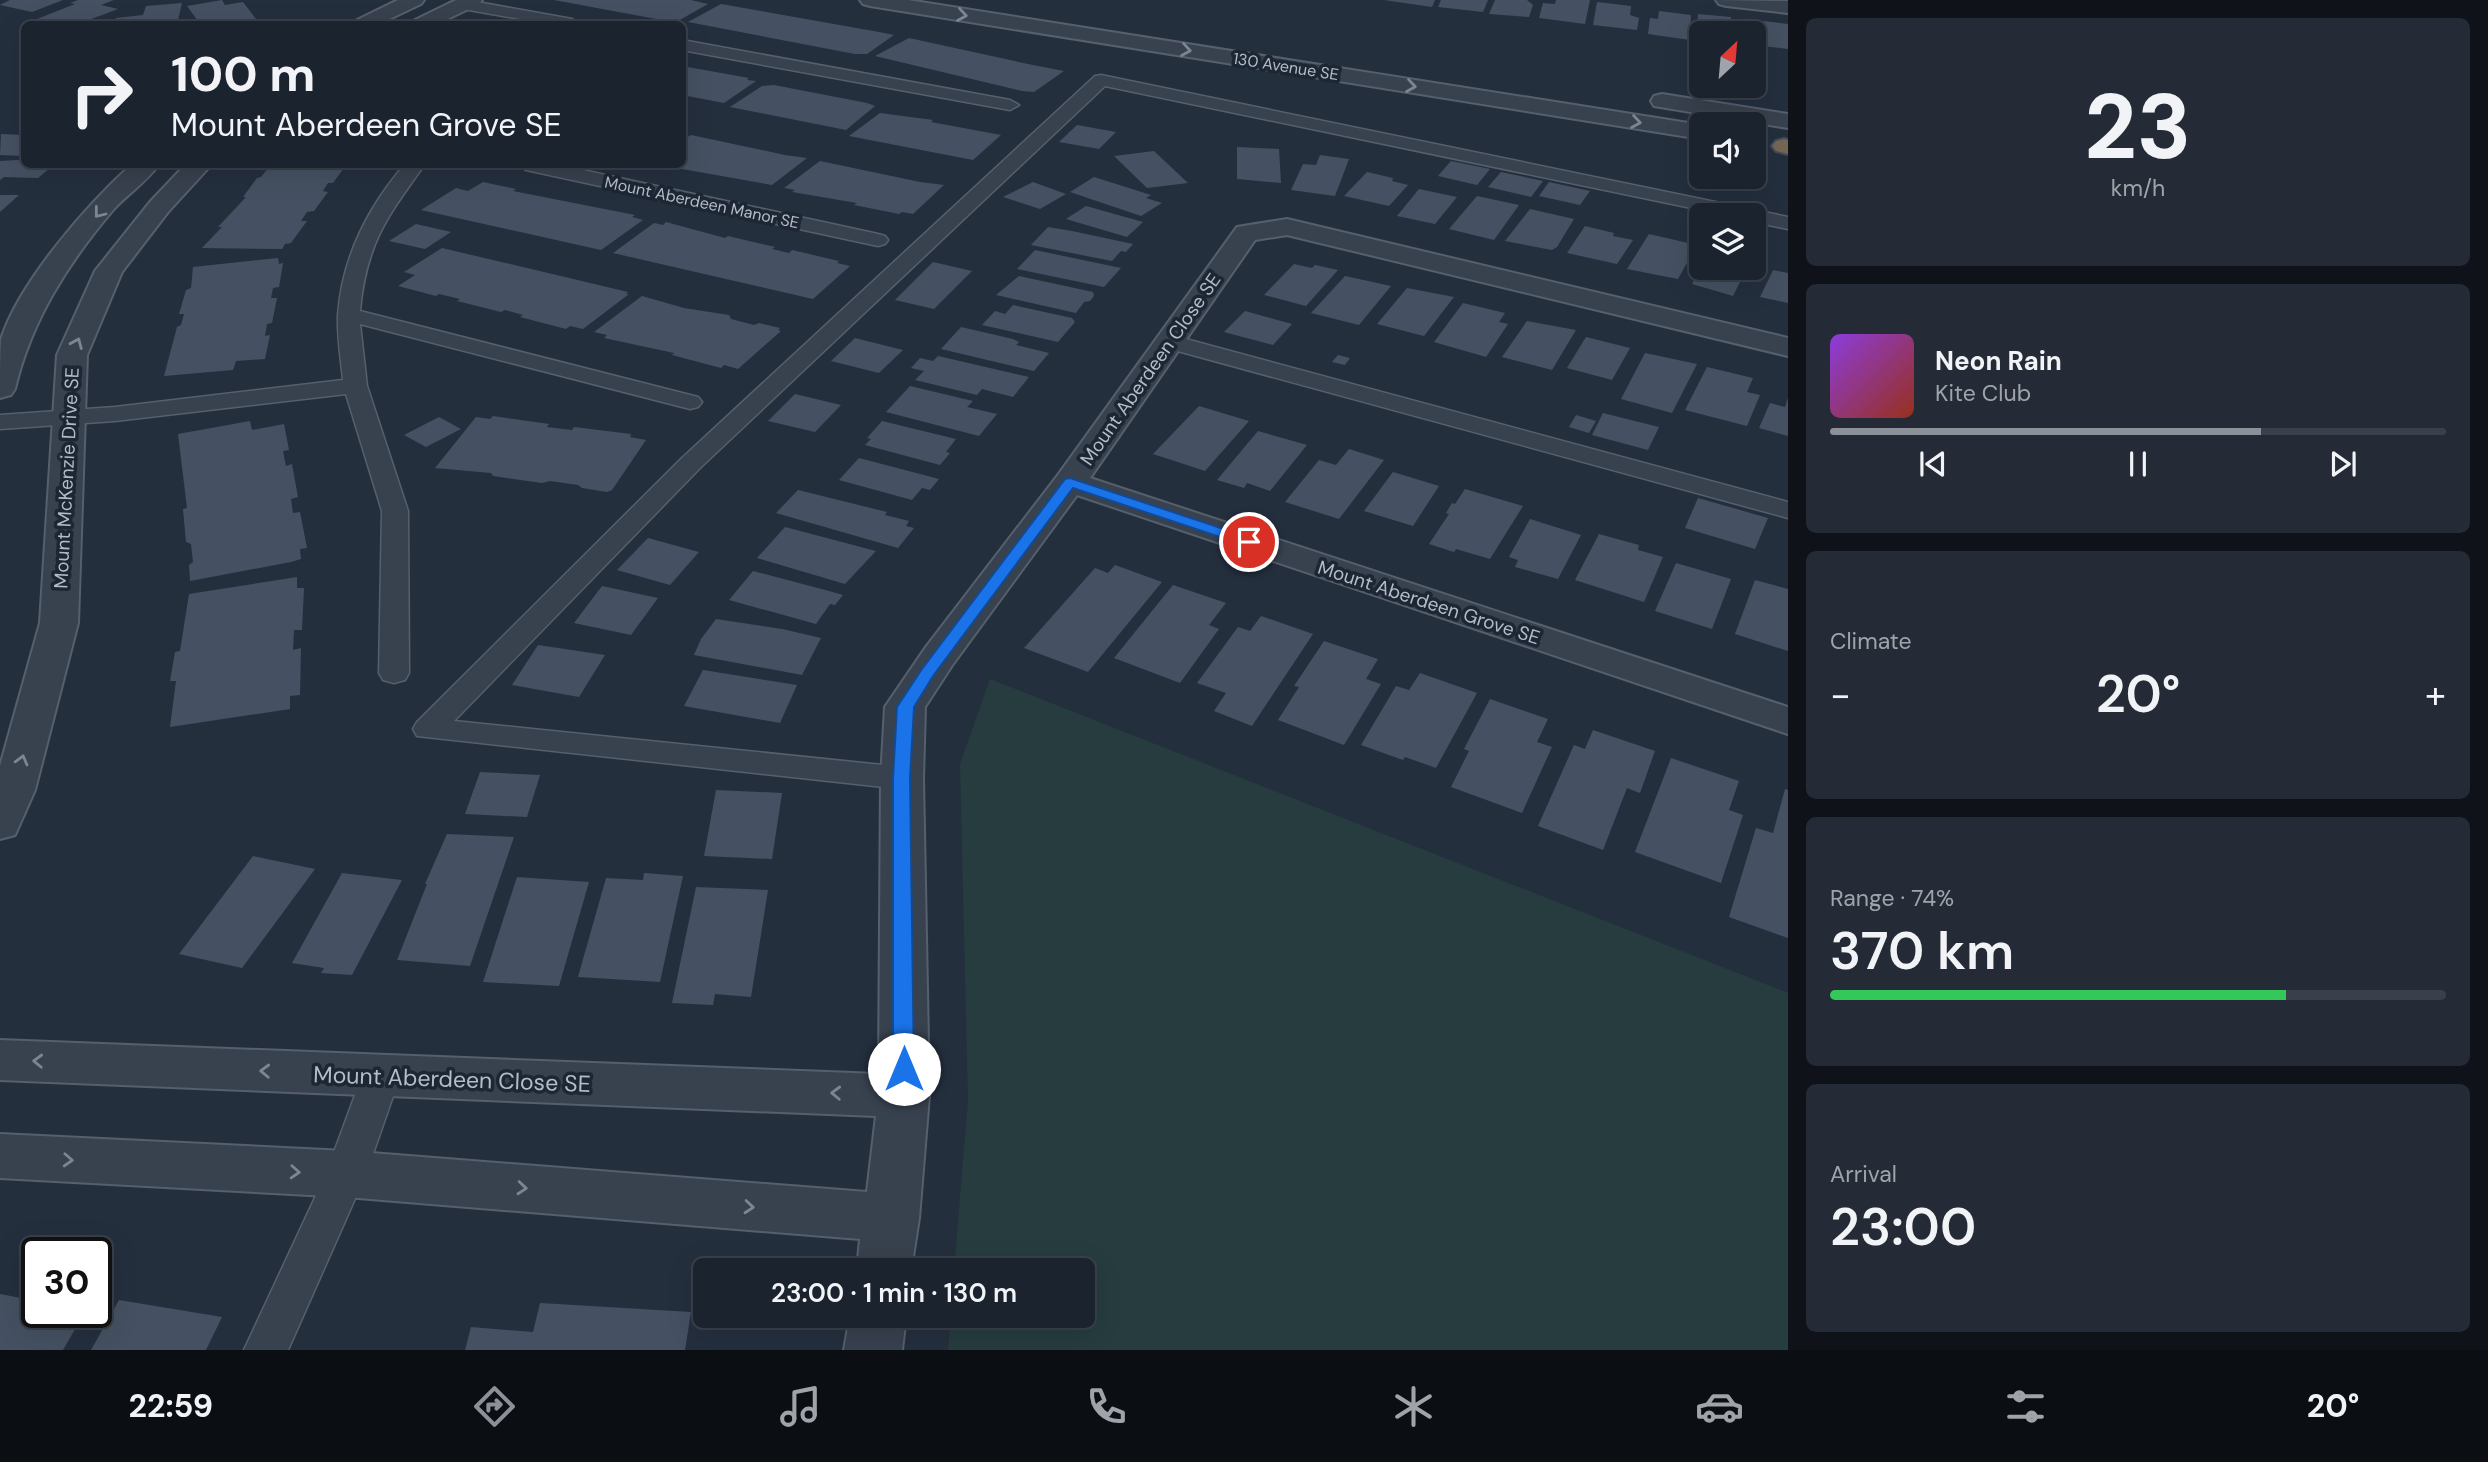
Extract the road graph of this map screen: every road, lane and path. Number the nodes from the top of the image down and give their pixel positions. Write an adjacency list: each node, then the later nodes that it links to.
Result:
1 (415, 0): 6 (street)
2 (870, 0): 13 (street, 130 Avenue SE, one-way to 13)
3 (1726, 0): 5 (street)
4 (468, 2): 7 (street); 8 (lane)
5 (1788, 7)
6 (370, 21)
7 (428, 21)
8 (558, 21)
9 (686, 46): 11 (lane)
10 (1637, 97): 12 (street)
11 (1010, 105)
12 (1788, 121)
13 (1689, 130)
14 (143, 168): 26 (street, one-way to 26)
15 (196, 168): 28 (street, Mount McKenzie Drive SE, one-way to 15)
16 (412, 168): 22 (lane)
17 (545, 168): 21 (lane, Mount Aberdeen Manor SE)
18 (1695, 203): 34 (lane)
19 (1766, 218): 20 (lane)
20 (1788, 223)
21 (878, 240)
22 (349, 315): 25 (lane); 27 (lane)
23 (1171, 342): 24 (street, Mount Aberdeen Close SE); 30 (street, Mount Aberdeen Close SE); 31 (lane)
24 (1788, 347)
25 (355, 386): 28 (lane); 32 (lane)
26 (0, 389)
27 (690, 402)
28 (67, 418): 29 (lane); 35 (street, Mount McKenzie Drive SE, one-way to 28)
29 (0, 422)
30 (1070, 482): 33 (street, Mount Aberdeen Grove SE); 34 (street, Mount Aberdeen Close SE)
31 (1788, 510)
32 (394, 673)
33 (1788, 721)
34 (902, 778): 38 (street, Mount Aberdeen Close SE)
35 (0, 824)
36 (0, 1060): 37 (street, Mount Aberdeen Close SE, one-way to 36)
37 (381, 1076): 38 (street, Mount Aberdeen Close SE, one-way to 37); 40 (lane)
38 (904, 1096): 41 (street, Mount Aberdeen Close SE)
39 (0, 1156): 40 (street, one-way to 40)
40 (346, 1174): 41 (street, one-way to 41); 44 (lane)
41 (892, 1218): 42 (street, Mount Aberdeen Close SE)
42 (886, 1258)
43 (876, 1328): 45 (street)
44 (266, 1350)
45 (873, 1350)

